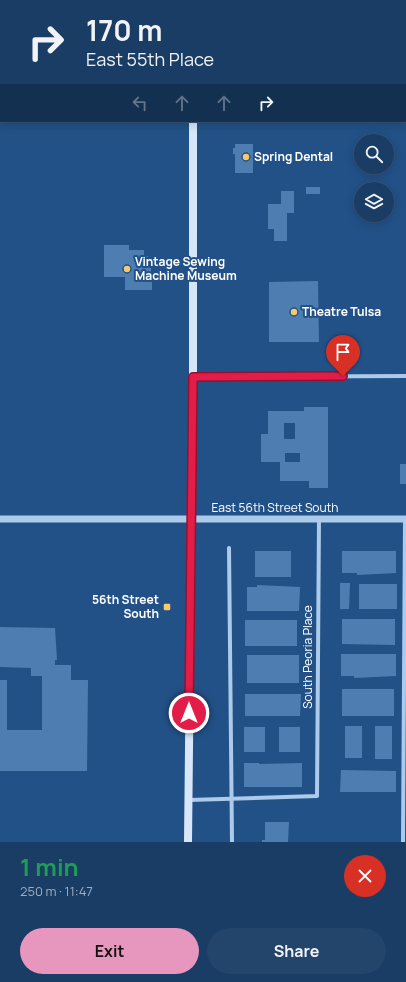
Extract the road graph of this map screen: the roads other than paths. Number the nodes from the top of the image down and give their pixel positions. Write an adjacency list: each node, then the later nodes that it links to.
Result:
1 (193, 122): 3 (main road)
2 (406, 376): 3 (street)
3 (193, 377): 5 (main road)
4 (0, 519): 5 (street, East 56th Street South)
5 (191, 519): 6 (street, East 56th Street South); 9 (main road)
6 (319, 519): 7 (street, East 56th Street South); 10 (street, South Peoria Place)
7 (406, 519): 13 (street)
8 (229, 548): 10 (street)
9 (188, 800): 10 (street); 11 (main road)
10 (232, 800): 12 (street)
11 (188, 842)
12 (232, 842)
13 (404, 842)

